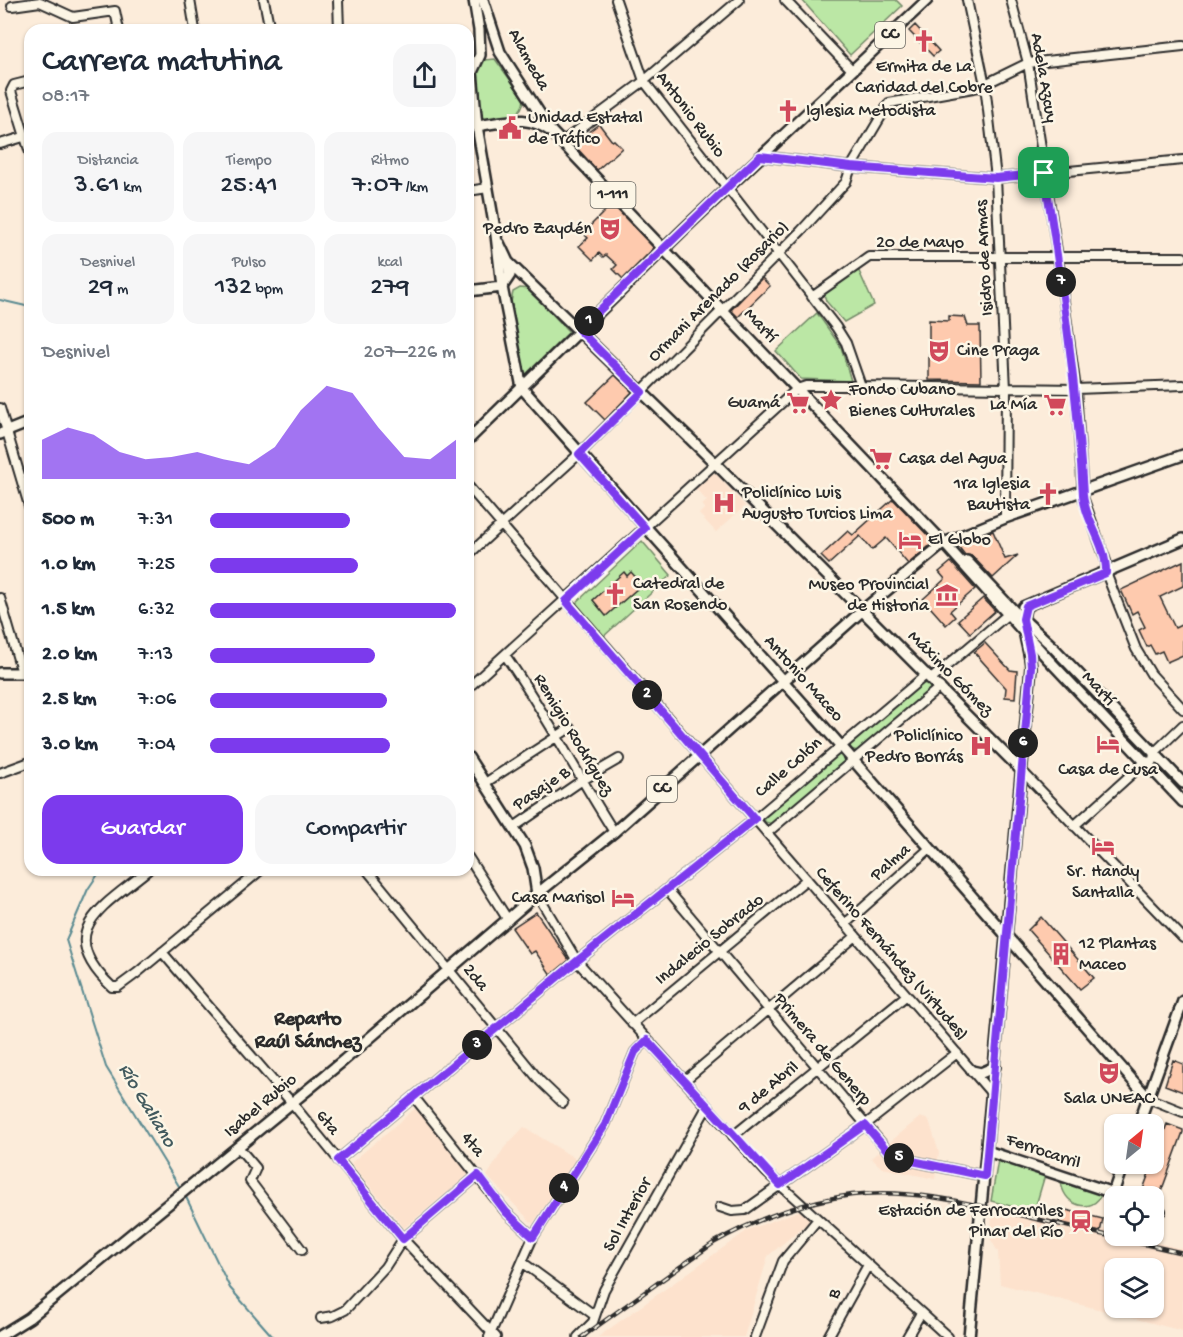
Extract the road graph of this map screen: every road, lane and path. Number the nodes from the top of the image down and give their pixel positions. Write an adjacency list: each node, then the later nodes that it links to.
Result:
1 (190, 0): 14 (street)
2 (264, 0): 15 (street)
3 (338, 0): 16 (street)
4 (474, 0): 19 (main road, Alameda)
5 (483, 0): 18 (main road, Alameda / 1-111)
6 (616, 0): 23 (street, Antonio Rubio)
7 (739, 0): 23 (street)
8 (785, 0): 22 (street)
9 (927, 0): 22 (main road, CC)
10 (967, 0): 25 (street, Isidro de Armas)
11 (1011, 0): 20 (street, Adela Azcuy)
12 (12, 6): 13 (street)
13 (117, 24)
14 (194, 24)
15 (269, 24)
16 (339, 24)
17 (1183, 46): 20 (street)
18 (500, 52): 19 (main road); 26 (main road, Alameda / 1-111)
19 (480, 54): 21 (main road, Alameda)
20 (1028, 63): 25 (street, Ormani Arenado (Rosario)); 38 (street, Adela Azcuy)
21 (474, 68)
22 (852, 70): 35 (main road, CC)
23 (644, 81): 33 (street); 41 (street, Antonio Rubio)
24 (24, 83): 29 (street)
25 (985, 85): 37 (street, Ormani Arenado (Rosario)); 39 (street, Isidro de Armas)
26 (532, 102): 27 (main road); 31 (main road, Alameda / 1-111)
27 (524, 119): 28 (main road); 31 (main road, 1-111)
28 (474, 126)
29 (24, 128)
30 (474, 130): 40 (main road, Antonio Maceo)
31 (552, 132): 33 (main road, Martí / 1-111)
32 (24, 137): 34 (street)
33 (562, 142): 44 (main road, Martí / 1-111)
34 (0, 144)
35 (760, 156): 37 (street); 41 (main road, CC)
36 (1183, 160): 38 (street)
37 (851, 167): 39 (street); 45 (street, Ormani Arenado (Rosario))
38 (1044, 173): 39 (street); 48 (street, Adela Azcuy)
39 (996, 178): 47 (street, Isidro de Armas)
40 (488, 188): 42 (street); 43 (main road, Antonio Maceo)
41 (726, 188): 44 (main road, CC); 45 (street, Antonio Rubio)
42 (474, 190)
43 (496, 235): 49 (main road, Antonio Maceo); 50 (main road, Antonio Maceo)
44 (664, 248): 53 (main road, Martí); 54 (main road, CC)
45 (779, 254): 52 (street, Antonio Rubio); 53 (street, Ormani Arenado (Rosario))
46 (1183, 257): 48 (street, 20 de Mayo)
47 (1001, 258): 48 (street, 20 de Mayo); 52 (street, 20 de Mayo); 59 (street, Isidro de Armas)
48 (1058, 258): 60 (street, Adela Azcuy)
49 (508, 262): 50 (main road, Antonio Maceo); 54 (main road, Máximo Gómez)
50 (502, 287): 51 (main road); 57 (main road, Antonio Maceo)
51 (474, 290)
52 (813, 297): 56 (street, Antonio Rubio)
53 (723, 311): 58 (main road, Martí); 61 (street, Ormani Arenado (Rosario))
54 (579, 330): 57 (main road, CC); 61 (main road, Máximo Gómez)
55 (1183, 385): 60 (street)
56 (861, 386): 58 (street); 59 (street)
57 (522, 388): 65 (main road, CC); 66 (main road, Antonio Maceo)
58 (796, 389): 68 (street); 76 (main road, Martí)
59 (1006, 389): 60 (street); 72 (street, Isidro de Armas)
60 (1076, 389): 69 (street, Adela Azcuy)
61 (642, 392): 66 (street, Ormani Arenado (Rosario)); 68 (main road, Máximo Gómez)
62 (0, 408): 64 (street)
63 (24, 425): 64 (main road)
64 (4, 432): 70 (street)
65 (474, 434)
66 (579, 454): 73 (street, Ormani Arenado (Rosario)); 74 (main road, Antonio Maceo)
67 (1183, 455): 69 (main road, CC)
68 (716, 464): 74 (street); 82 (main road, Máximo Gómez)
69 (1084, 490): 72 (main road, CC); 78 (street, Adela Azcuy)
70 (24, 491)
71 (474, 493): 73 (street)
72 (1005, 518): 76 (main road, CC)
73 (501, 525): 77 (street, Ormani Arenado (Rosario)); 80 (street)
74 (645, 528): 80 (street); 95 (main road, Antonio Maceo)
75 (1183, 539): 78 (main road, Calle Colón)
76 (944, 543): 82 (main road, CC); 83 (main road, Martí)
77 (474, 550)
78 (1106, 573): 81 (main road, Calle Colón); 98 (street, Adela Azcuy)
79 (0, 598): 90 (street)
80 (566, 601): 88 (street); 104 (street)
81 (1026, 606): 83 (main road, Calle Colón); 84 (main road)
82 (863, 610): 94 (main road, Máximo Gómez); 95 (main road, CC)
83 (1011, 613): 84 (main road, Martí); 85 (main road, Martí); 94 (street, Calle Colón)
84 (1023, 619): 85 (main road); 86 (main road, Martí)
85 (1025, 633): 87 (main road, Martí)
86 (1051, 645): 87 (main road); 103 (main road, Martí)
87 (1034, 650): 89 (main road, Martí); 91 (main road)
88 (505, 654): 96 (street); 101 (street, Remigio Rodríguez)
89 (1047, 659): 91 (main road); 107 (main road, Martí)
90 (24, 667)
91 (1031, 667): 110 (main road)
92 (0, 673): 93 (main road)
93 (24, 673)
94 (929, 676): 97 (main road, Máximo Gómez); 102 (street, Calle Colón)
95 (783, 681): 102 (main road, Antonio Maceo); 104 (main road, CC)
96 (474, 682)
97 (940, 687): 106 (street, Calle Colón); 110 (main road, Máximo Gómez)
98 (1183, 709)
99 (1183, 725): 103 (street)
100 (570, 728): 101 (street)
101 (555, 736): 112 (street, Remigio Rodríguez); 113 (street)
102 (840, 745): 106 (main road, Antonio Maceo); 116 (street, Calle Colón)
103 (1154, 753): 107 (street); 114 (main road, Martí)
104 (699, 755): 116 (street); 119 (main road, CC)
105 (619, 759): 112 (street, Pasaje B)
106 (853, 762): 120 (street, Calle Colón); 121 (main road, Antonio Maceo)
107 (1145, 762): 115 (main road, Martí); 117 (street)
108 (24, 764): 111 (street)
109 (474, 766): 113 (main road)
110 (1021, 770): 117 (street, Máximo Gómez); 129 (main road)
111 (0, 773)
112 (581, 781): 118 (street, Pasaje B); 119 (street, Remigio Rodríguez)
113 (485, 783): 118 (main road)
114 (1183, 783)
115 (1183, 801)
116 (755, 819): 120 (street, Ceferino Fernández (Virtudes)); 127 (street, Calle Colón)
117 (1074, 826): 135 (street, Máximo Gómez)
118 (514, 827): 128 (main road)
119 (614, 832): 128 (main road, CC)
120 (767, 833): 126 (street, Ceferino Fernández (Virtudes))
121 (929, 849): 130 (main road, Antonio Maceo); 132 (street, Palma)
122 (474, 867): 131 (street)
123 (141, 876): 136 (street)
124 (254, 876): 136 (street)
125 (372, 876): 141 (street, 2da)
126 (807, 879): 132 (street, Ceferino Fernández (Virtudes)); 137 (street, Indalecio Sobrado)
127 (667, 889): 137 (street, Primera de Generp); 139 (street, Calle Colón)
128 (537, 894): 131 (main road, Isabel Rubio); 139 (street)
129 (1007, 913): 130 (main road); 134 (main road)
130 (989, 916): 134 (main road, Antonio Maceo)
131 (508, 921): 141 (main road, Isabel Rubio)
132 (845, 924): 133 (street, Ceferino Fernández (Virtudes))
133 (856, 936): 142 (street, Ceferino Fernández (Virtudes)); 144 (street)
134 (1006, 936): 138 (main road, Antonio Maceo); 140 (main road)
135 (1183, 938)
136 (162, 952): 158 (street, 6ta)
137 (720, 952): 144 (street, Primera de Generp); 146 (street, Indalecio Sobrado)
138 (1022, 955): 140 (main road); 156 (main road, Antonio Maceo)
139 (577, 961): 146 (street); 147 (street, Calle Colón)
140 (1004, 964): 150 (main road)
141 (449, 970): 147 (street, 2da); 158 (main road, Isabel Rubio)
142 (907, 995): 149 (street, Ceferino Fernández (Virtudes)); 151 (street, 9 de Abril)
143 (1183, 1001): 145 (main road)
144 (769, 1010): 151 (street, Primera de Generp); 153 (street)
145 (1180, 1018): 156 (main road)
146 (632, 1024): 148 (street)
147 (498, 1029): 155 (street, Calle Colón); 157 (street, 2da)
148 (647, 1040): 153 (street); 173 (street)
149 (957, 1053): 152 (street, Ceferino Fernández (Virtudes)); 162 (street)
150 (995, 1067): 152 (main road); 154 (main road)
151 (818, 1068): 162 (street, Primera de Generp); 163 (street, 9 de Abril)
152 (972, 1071): 154 (street, Ceferino Fernández (Virtudes))
153 (684, 1081): 159 (street)
154 (992, 1094): 165 (main road)
155 (414, 1097): 166 (street, Calle Colón); 167 (street, 4ta)
156 (1148, 1098): 160 (street, Antonio Maceo); 161 (main road)
157 (563, 1102)
158 (292, 1103): 164 (main road, Isabel Rubio); 166 (street, 6ta)
159 (707, 1107): 163 (street); 179 (street, Sol Interior)
160 (1183, 1112)
161 (1142, 1114)
162 (865, 1125): 168 (street, Primera de Generp); 169 (street)
163 (733, 1136): 169 (street)
164 (238, 1147): 175 (street); 182 (main road, Isabel Rubio)
165 (987, 1151): 168 (main road); 170 (main road, Ferrocarril)
166 (338, 1160): 174 (street, 6ta)
167 (478, 1175): 173 (street, 4ta); 174 (street)
168 (985, 1176): 188 (main road)
169 (780, 1185): 171 (street); 172 (street)
170 (1104, 1190)
171 (720, 1207)
172 (818, 1219): 177 (street); 184 (street)
173 (533, 1237): 176 (street)
174 (403, 1239): 180 (street); 181 (street, 6ta)
175 (302, 1250)
176 (522, 1262): 179 (street); 181 (street)
177 (868, 1265): 178 (street); 185 (street, B)
178 (921, 1313): 186 (street); 187 (street)
179 (594, 1315): 183 (street, Sol Interior)
180 (321, 1318)
181 (492, 1335)
182 (0, 1336)
183 (578, 1337)
184 (755, 1337)
185 (828, 1337)
186 (908, 1337)
187 (948, 1337)
188 (969, 1337)

